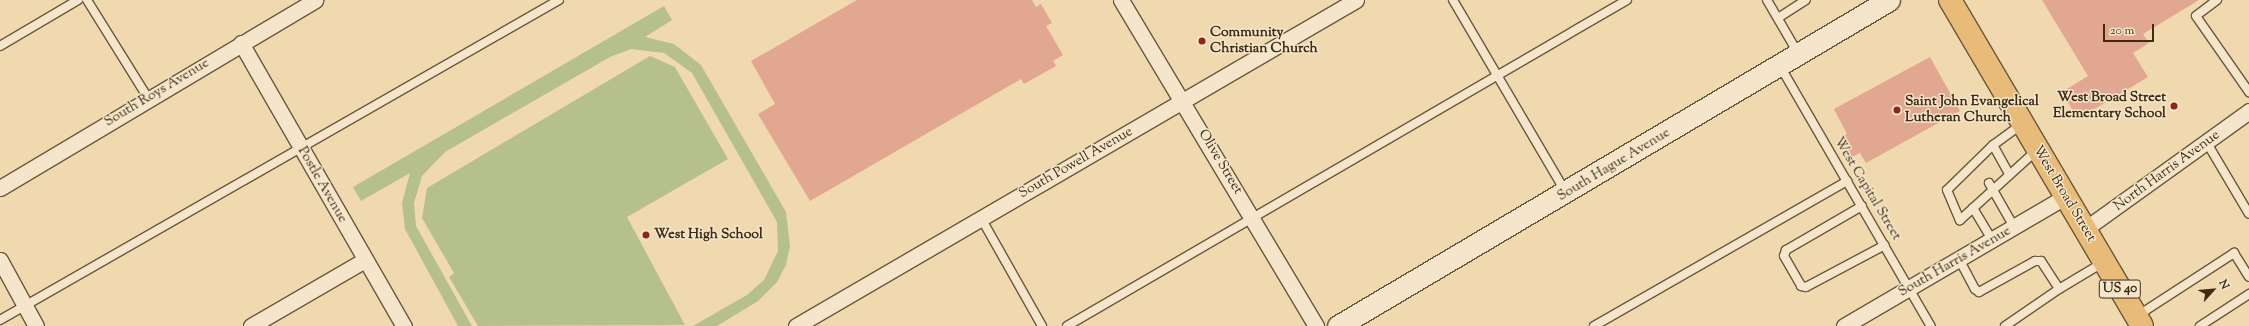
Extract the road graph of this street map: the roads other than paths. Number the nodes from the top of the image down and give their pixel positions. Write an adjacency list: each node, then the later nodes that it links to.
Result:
1 (78, 0): 16 (lane)
2 (87, 0): 21 (lane)
3 (314, 0): 15 (street, South Roys Avenue)
4 (559, 0): 27 (lane)
5 (1121, 0): 22 (street, Olive Street)
6 (1356, 0): 22 (street, South Powell Avenue)
7 (1453, 0): 19 (lane)
8 (1627, 0): 19 (lane)
9 (1767, 0): 14 (lane)
10 (1806, 0): 14 (lane)
11 (1889, 0): 17 (main road, South Hague Avenue)
12 (1950, 0): 24 (main road, West Broad Street / US 40)
13 (2217, 0): 20 (lane)
14 (1778, 18): 17 (lane)
15 (241, 44): 21 (street, South Roys Avenue); 27 (street, Postle Avenue)
16 (0, 46)
17 (1799, 54): 18 (main road, South Hague Avenue)
18 (1780, 66): 30 (lane, West Capital Street); 33 (main road, South Hague Avenue)
19 (1497, 76): 33 (lane); 39 (lane)
20 (2249, 92)
21 (148, 98): 32 (street, South Roys Avenue)
22 (1182, 101): 38 (street, South Powell Avenue); 39 (street, Olive Street)
23 (2249, 112): 25 (street, North Harris Avenue)
24 (2022, 124): 26 (lane); 28 (main road, West Broad Street / US 40)
25 (2207, 143): 37 (lane); 41 (street, North Harris Avenue)
26 (1993, 145): 29 (lane); 35 (lane)
27 (302, 148): 46 (street, Postle Avenue); 52 (lane)
28 (2038, 150): 29 (lane); 34 (main road, West Broad Street / US 40)
29 (2009, 174): 31 (lane)
30 (1847, 181): 36 (lane, West Capital Street); 63 (lane)
31 (1991, 186): 35 (lane); 40 (lane)
32 (0, 188)
33 (1567, 193): 62 (main road, South Hague Avenue)
34 (2066, 197): 40 (street, South Harris Avenue); 41 (main road, West Broad Street / US 40)
35 (1975, 203): 42 (lane)
36 (1862, 206): 43 (lane, West Capital Street); 43 (lane)
37 (2249, 214)
38 (980, 218): 58 (street, South Powell Avenue); 59 (lane)
39 (1252, 218): 60 (lane); 61 (street, Olive Street)
40 (2014, 228): 42 (street, South Harris Avenue)
41 (2085, 229): 47 (main road, West Broad Street / US 40)
42 (1992, 240): 44 (street, South Harris Avenue)
43 (1885, 245): 49 (lane, West Capital Street)
44 (1959, 259): 49 (street, South Harris Avenue); 50 (lane)
45 (0, 260): 52 (street)
46 (365, 260): 56 (street); 57 (street, Postle Avenue)
47 (2104, 262): 50 (lane); 54 (main road, West Broad Street / US 40)
48 (2249, 277): 54 (lane)
49 (1910, 287): 64 (street, South Harris Avenue); 65 (lane, West Capital Street)
50 (2059, 289): 66 (lane)
51 (2249, 294): 67 (lane)
52 (24, 306): 53 (lane); 55 (street)
53 (0, 320)
54 (2139, 321)
55 (36, 326)
56 (251, 326)
57 (404, 326)
58 (796, 326)
59 (1042, 326)
60 (1067, 326)
61 (1316, 326)
62 (1338, 326)
63 (1594, 326)
64 (1844, 326)
65 (1931, 326)
66 (2006, 326)
67 (2200, 326)

